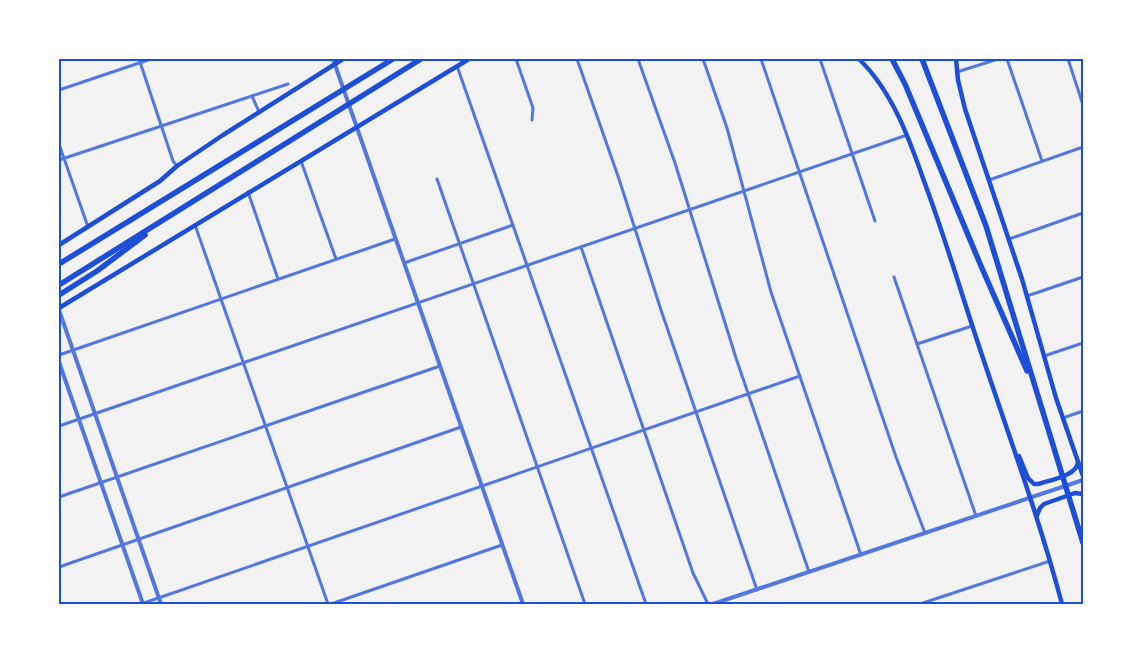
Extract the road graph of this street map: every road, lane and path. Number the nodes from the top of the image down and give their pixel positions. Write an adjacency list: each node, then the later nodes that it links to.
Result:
1 (151, 59): 19 (street)
2 (344, 59): 20 (main road)
3 (393, 59): 60 (highway)
4 (421, 59): 45 (highway)
5 (469, 59): 21 (main road)
6 (516, 59): 28 (street)
7 (577, 59): 52 (street)
8 (638, 59): 46 (street)
9 (703, 59): 43 (street)
10 (761, 59): 40 (street)
11 (820, 59): 34 (street)
12 (859, 59): 31 (main road)
13 (892, 59): 83 (highway)
14 (922, 59): 83 (highway)
15 (956, 59): 22 (main road)
16 (998, 59): 22 (street)
17 (1007, 59): 38 (street)
18 (1068, 59): 26 (street)
19 (140, 61): 24 (street); 29 (street)
20 (334, 61): 27 (main road); 30 (street)
21 (457, 66): 30 (main road); 50 (street)
22 (957, 72): 42 (main road)
23 (288, 84): 25 (street)
24 (59, 90)
25 (252, 96): 27 (street); 29 (street)
26 (1083, 105)
27 (259, 112): 39 (main road)
28 (532, 120)
29 (162, 126): 35 (street); 39 (street)
30 (356, 127): 37 (main road); 53 (street)
31 (907, 135): 34 (street); 72 (main road)
32 (59, 144): 35 (street)
33 (1083, 147): 38 (street)
34 (852, 154): 40 (street); 48 (street)
35 (64, 158): 36 (street); 51 (street)
36 (59, 160)
37 (301, 161): 44 (main road); 58 (street)
38 (1042, 162): 42 (street)
39 (177, 166): 51 (main road)
40 (800, 172): 43 (street); 107 (street)
41 (437, 179): 55 (street)
42 (989, 180): 54 (main road)
43 (745, 191): 46 (street); 81 (street)
44 (248, 192): 49 (main road); 64 (street)
45 (181, 209): 66 (highway); 67 (highway)
46 (689, 210): 52 (street); 82 (street)
47 (1083, 214): 54 (street)
48 (875, 221)
49 (195, 225): 69 (street); 71 (main road)
50 (514, 225): 55 (street); 61 (street)
51 (88, 227): 56 (main road)
52 (635, 228): 57 (street); 85 (street)
53 (395, 238): 58 (street); 59 (street)
54 (1009, 239): 68 (main road)
55 (459, 244): 59 (street); 65 (street)
56 (59, 245)
57 (581, 247): 61 (street); 92 (street)
58 (336, 259): 64 (street)
59 (404, 263): 70 (street)
60 (59, 264)
61 (527, 265): 65 (street); 94 (street)
62 (894, 277): 74 (street)
63 (1083, 277): 68 (street)
64 (278, 279): 69 (street)
65 (473, 284): 70 (street); 96 (street)
66 (59, 285)
67 (59, 295)
68 (1027, 296): 77 (main road)
69 (221, 299): 75 (street); 79 (street)
70 (418, 303): 79 (street); 80 (street)
71 (59, 309): 75 (street)
72 (972, 326): 74 (street); 93 (main road)
73 (1083, 343): 77 (street)
74 (917, 344): 105 (street)
75 (72, 350): 76 (street); 86 (street)
76 (59, 355)
77 (1044, 356): 87 (main road)
78 (59, 362): 88 (street)
79 (243, 363): 86 (street); 90 (street)
80 (440, 366): 90 (street); 91 (street)
81 (800, 376): 82 (street); 113 (street)
82 (748, 394): 85 (street); 116 (street)
83 (1038, 396): 109 (highway)
84 (1083, 411): 87 (street)
85 (696, 412): 92 (street); 117 (street)
86 (95, 414): 88 (street); 97 (street)
87 (1063, 418): 95 (main road)
88 (79, 420): 89 (street); 99 (street)
89 (59, 426)
90 (265, 426): 97 (street); 101 (street)
91 (461, 427): 100 (street); 101 (street)
92 (644, 430): 94 (street); 125 (street)
93 (1008, 432): 95 (main road); 104 (main road)
94 (591, 448): 96 (street); 124 (street)
95 (1078, 461): 98 (main road)
96 (537, 467): 100 (street); 123 (street)
97 (116, 477): 99 (street); 108 (street)
98 (1083, 478): 104 (street)
99 (101, 483): 103 (street); 111 (street)
100 (481, 486): 110 (street); 112 (street)
101 (287, 488): 108 (street); 112 (street)
102 (1081, 494): 106 (main road)
103 (59, 497)
104 (1031, 498): 105 (street); 106 (main road)
105 (976, 516): 107 (street)
106 (1037, 516): 114 (main road)
107 (925, 533): 113 (street)
108 (138, 539): 111 (street); 118 (street)
109 (1083, 543)
110 (502, 544): 121 (street); 122 (street)
111 (122, 545): 115 (street); 119 (street)
112 (307, 546): 118 (street); 121 (street)
113 (861, 555): 116 (street)
114 (1050, 561): 127 (street); 128 (main road)
115 (59, 567)
116 (809, 572): 117 (street)
117 (757, 590): 126 (street)
118 (159, 598): 119 (street); 120 (street)
119 (142, 604)
120 (161, 604)
121 (329, 604)
122 (522, 604)
123 (585, 604)
124 (646, 604)
125 (708, 604)
126 (713, 604)
127 (920, 604)
128 (1062, 604)

